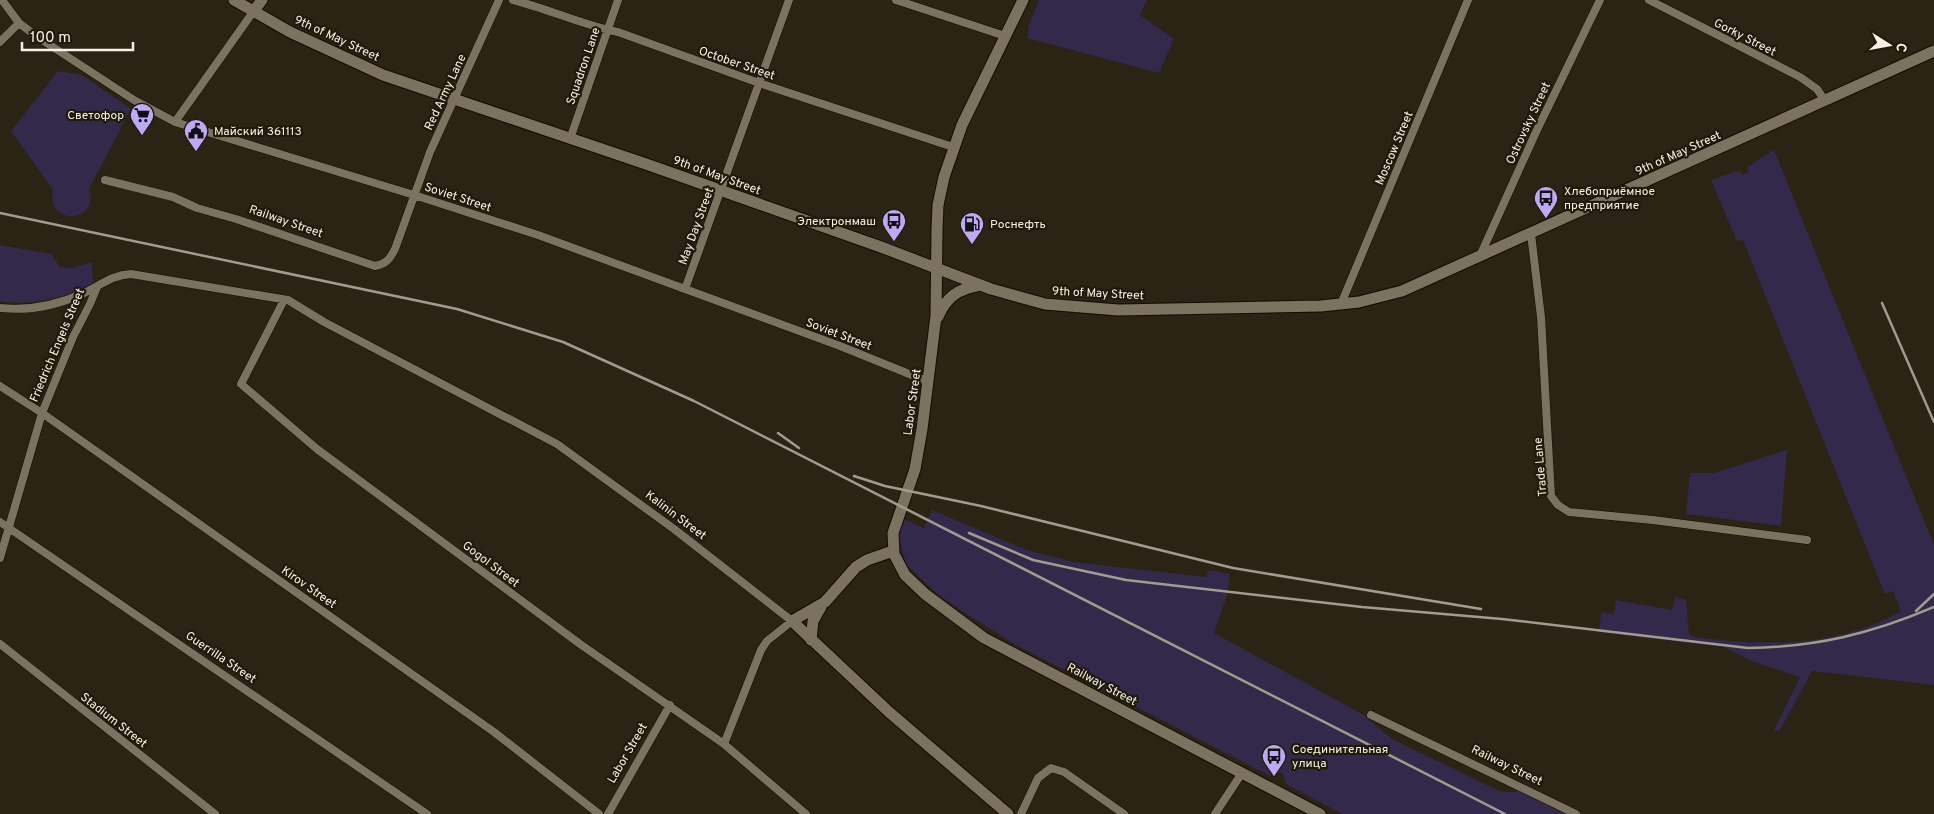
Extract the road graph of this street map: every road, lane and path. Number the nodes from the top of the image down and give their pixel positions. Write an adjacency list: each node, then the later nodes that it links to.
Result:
1 (2, 0): 14 (street, Soviet Street)
2 (234, 0): 13 (street, 9th of May Street)
3 (262, 0): 13 (street)
4 (499, 0): 20 (street, Red Army Lane)
5 (513, 0): 15 (street, October Street)
6 (618, 0): 15 (street, Squadron Lane)
7 (789, 0): 19 (street, May Day Street)
8 (896, 0): 16 (street)
9 (1023, 0): 16 (street, Labor Street)
10 (1468, 0): 35 (street, Moscow Street)
11 (1600, 0): 29 (street, Ostrovsky Street)
12 (1649, 0): 21 (street, Gorky Street)
13 (253, 12): 20 (street, 9th of May Street); 22 (street)
14 (19, 23): 17 (street); 22 (street, Soviet Street)
15 (607, 30): 19 (street, October Street); 23 (street, Squadron Lane)
16 (1005, 36): 24 (street, Labor Street)
17 (0, 42)
18 (1934, 51): 21 (street, 9th of May Street)
19 (759, 83): 24 (street, October Street); 26 (street, May Day Street)
20 (455, 100): 23 (street, 9th of May Street); 27 (street, Red Army Lane)
21 (1825, 101): 28 (street, 9th of May Street)
22 (175, 122): 27 (street, Soviet Street)
23 (570, 139): 26 (street, 9th of May Street)
24 (953, 147): 30 (street, Labor Street)
25 (105, 180): 27 (street, Railway Street)
26 (721, 191): 30 (street, 9th of May Street); 33 (street, May Day Street)
27 (414, 195): 33 (street, Soviet Street)
28 (1531, 234): 29 (street, 9th of May Street); 43 (street, Trade Lane)
29 (1480, 258): 35 (street, 9th of May Street)
30 (937, 270): 31 (street, 9th of May Street); 37 (street, Labor Street)
31 (980, 285): 35 (street, 9th of May Street); 37 (street)
32 (97, 286): 34 (street); 36 (street); 40 (street, Friedrich Engels Street)
33 (685, 289): 38 (street, Soviet Street)
34 (284, 300): 47 (street, Kalinin Street); 50 (street, Gogol Street)
35 (1341, 304)
36 (0, 308)
37 (935, 326): 38 (street, Labor Street)
38 (929, 382): 44 (street, Labor Street)
39 (0, 386): 40 (street, Kirov Street)
40 (42, 413): 42 (street, Friedrich Engels Street); 56 (street, Kirov Street)
41 (0, 522): 42 (street, Guerrilla Street)
42 (9, 528): 45 (street, Friedrich Engels Street); 55 (street, Guerrilla Street)
43 (1807, 540)
44 (893, 550): 46 (street); 53 (street, Railway Street)
45 (0, 558)
46 (825, 602): 47 (street); 48 (street)
47 (792, 621): 48 (street, Kalinin Street); 52 (street)
48 (812, 640): 59 (street, Kalinin Street)
49 (0, 644): 54 (street, Stadium Street)
50 (670, 705): 52 (street, Gogol Street); 57 (street, Labor Street)
51 (1371, 714): 64 (street, Railway Street)
52 (724, 744): 58 (street, Gogol Street)
53 (1242, 773): 62 (street); 63 (street, Railway Street)
54 (215, 814)
55 (427, 814)
56 (599, 814)
57 (608, 814)
58 (806, 814)
59 (1008, 814)
60 (1020, 814): 61 (street)
61 (1124, 814)
62 (1215, 814)
63 (1320, 814)
64 (1576, 814)

